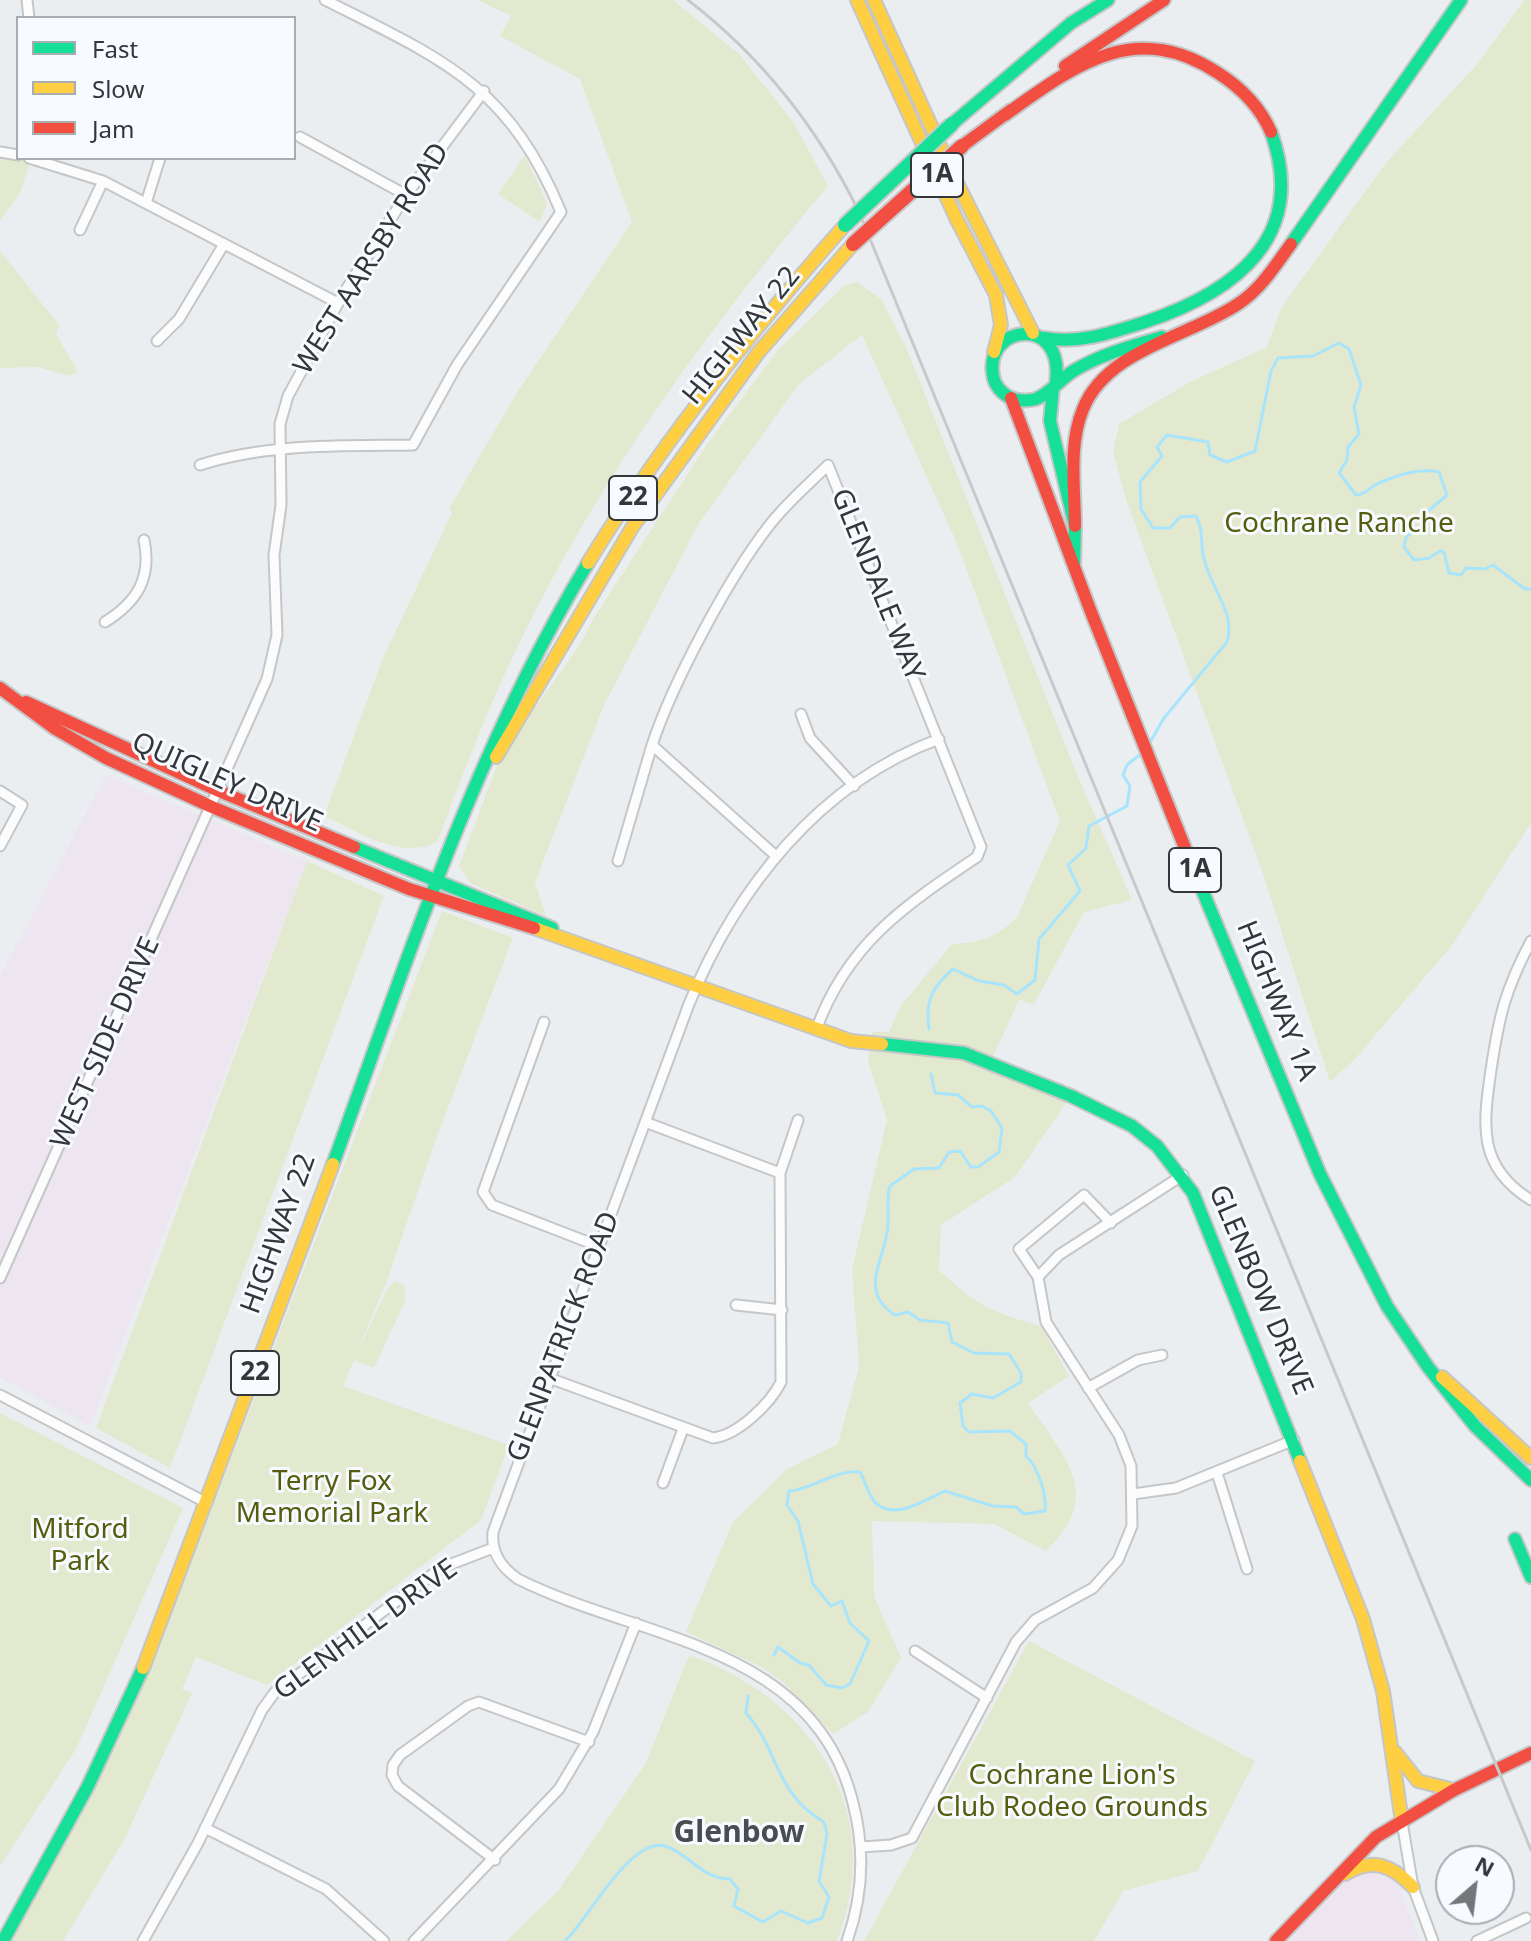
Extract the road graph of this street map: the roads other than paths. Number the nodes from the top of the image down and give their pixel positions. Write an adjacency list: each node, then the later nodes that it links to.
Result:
1 (325, 0): 9 (street)
2 (857, 0): 23 (main road, 1A)
3 (874, 0): 21 (main road, 1A)
4 (1093, 0): 8 (main road)
5 (1108, 0): 8 (main road, HIGHWAY 22 / 22)
6 (1164, 0): 10 (main road, HIGHWAY 22 / 22)
7 (1461, 0): 20 (main road)
8 (1071, 23): 39 (main road, HIGHWAY 22 / 22, bridge)
9 (484, 91): 15 (street, WEST AARSBY ROAD); 26 (street)
10 (1005, 115): 21 (main road); 39 (main road, HIGHWAY 22 / 22, bridge)
11 (300, 137): 15 (street)
12 (35, 160): 14 (street)
13 (159, 160): 16 (street)
14 (103, 181): 16 (street); 17 (street)
15 (406, 195): 19 (street, WEST AARSBY ROAD)
16 (146, 203): 18 (street)
17 (80, 230)
18 (224, 244): 19 (street); 22 (street)
19 (338, 303): 26 (street, WEST AARSBY ROAD)
20 (1203, 325): 24 (main road); 28 (main road)
21 (1039, 336): 23 (main road); 24 (main road)
22 (157, 341)
23 (994, 352): 25 (main road)
24 (1054, 385): 25 (main road); 28 (main road, HIGHWAY 1A / 1A)
25 (1011, 398): 30 (main road, HIGHWAY 1A / 1A)
26 (281, 451): 27 (street); 38 (street, WEST AARSBY ROAD)
27 (200, 465)
28 (1075, 526): 30 (main road, HIGHWAY 1A / 1A)
29 (144, 540): 31 (street)
30 (1074, 574): 62 (main road, HIGHWAY 1A / 1A)
31 (105, 622)
32 (6, 692): 38 (main road, QUIGLEY DRIVE); 40 (main road, QUIGLEY DRIVE)
33 (801, 714): 36 (street)
34 (939, 739): 35 (street, GLENDALE WAY); 36 (street, GLENPATRICK ROAD); 50 (street, GLENDALE WAY)
35 (652, 745): 42 (street); 43 (street)
36 (854, 786): 42 (street, GLENPATRICK ROAD)
37 (0, 791): 41 (street)
38 (219, 791): 40 (street, WEST AARSBY ROAD); 44 (main road, QUIGLEY DRIVE)
39 (469, 802): 44 (main road, HIGHWAY 22 / 22)
40 (212, 807): 45 (main road, QUIGLEY DRIVE); 59 (street, WEST SIDE DRIVE)
41 (0, 846)
42 (776, 856): 48 (street, GLENPATRICK ROAD)
43 (618, 861)
44 (438, 878): 45 (main road, HIGHWAY 22 / 22); 47 (main road, GLENBOW DRIVE)
45 (431, 896): 47 (main road, GLENBOW DRIVE); 74 (main road, HIGHWAY 22 / 22)
46 (1531, 941): 55 (street)
47 (582, 943): 48 (main road, GLENBOW DRIVE)
48 (696, 986): 50 (main road, GLENBOW DRIVE); 52 (street, GLENPATRICK ROAD)
49 (544, 1022): 57 (street)
50 (816, 1030): 54 (main road, GLENBOW DRIVE)
51 (798, 1120): 53 (street)
52 (645, 1122): 53 (street); 57 (street, GLENPATRICK ROAD)
53 (780, 1173): 61 (street)
54 (1183, 1175): 56 (street); 68 (main road, GLENBOW DRIVE)
55 (1531, 1200)
56 (1111, 1223): 58 (street); 58 (street)
57 (598, 1246): 64 (street, GLENPATRICK ROAD)
58 (1038, 1277): 65 (street)
59 (0, 1278)
60 (736, 1305): 61 (street)
61 (782, 1310): 67 (street)
62 (1414, 1348): 69 (main road, HIGHWAY 1A / 1A); 71 (main road, HIGHWAY 1A / 1A)
63 (1162, 1355): 65 (street)
64 (549, 1378): 67 (street); 76 (street, GLENPATRICK ROAD)
65 (1088, 1388): 73 (street)
66 (0, 1395): 74 (street)
67 (683, 1429): 72 (street)
68 (1294, 1440): 70 (street); 83 (main road, GLENBOW DRIVE)
69 (1531, 1458)
70 (1217, 1473): 73 (street); 77 (street)
71 (1531, 1480)
72 (663, 1483)
73 (1133, 1494): 81 (street)
74 (207, 1503): 92 (main road, HIGHWAY 22 / 22)
75 (1515, 1539): 78 (main road)
76 (493, 1548): 79 (street); 87 (street, GLENHILL DRIVE)
77 (1247, 1569)
78 (1531, 1577)
79 (636, 1623): 82 (street); 88 (street)
80 (915, 1651): 81 (street)
81 (987, 1698): 88 (street)
82 (589, 1742): 89 (street); 89 (street)
83 (1390, 1743): 85 (main road); 86 (main road, GLENBOW DRIVE)
84 (1531, 1753): 85 (main road)
85 (1454, 1790): 86 (main road)
86 (1402, 1822): 90 (street); 91 (main road)
87 (205, 1828): 96 (street, GLENHILL DRIVE); 97 (street)
88 (861, 1847): 99 (street)
89 (495, 1860): 98 (street)
90 (1413, 1887): 91 (main road); 101 (street)
91 (1326, 1888): 100 (main road)
92 (25, 1896): 94 (main road, HIGHWAY 22 / 22); 95 (main road, HIGHWAY 22 / 22)
93 (1526, 1918): 102 (street)
94 (0, 1921)
95 (3, 1941)
96 (143, 1941)
97 (384, 1941)
98 (414, 1941)
99 (847, 1941)
100 (1276, 1941)
101 (1433, 1941)
102 (1477, 1941)

